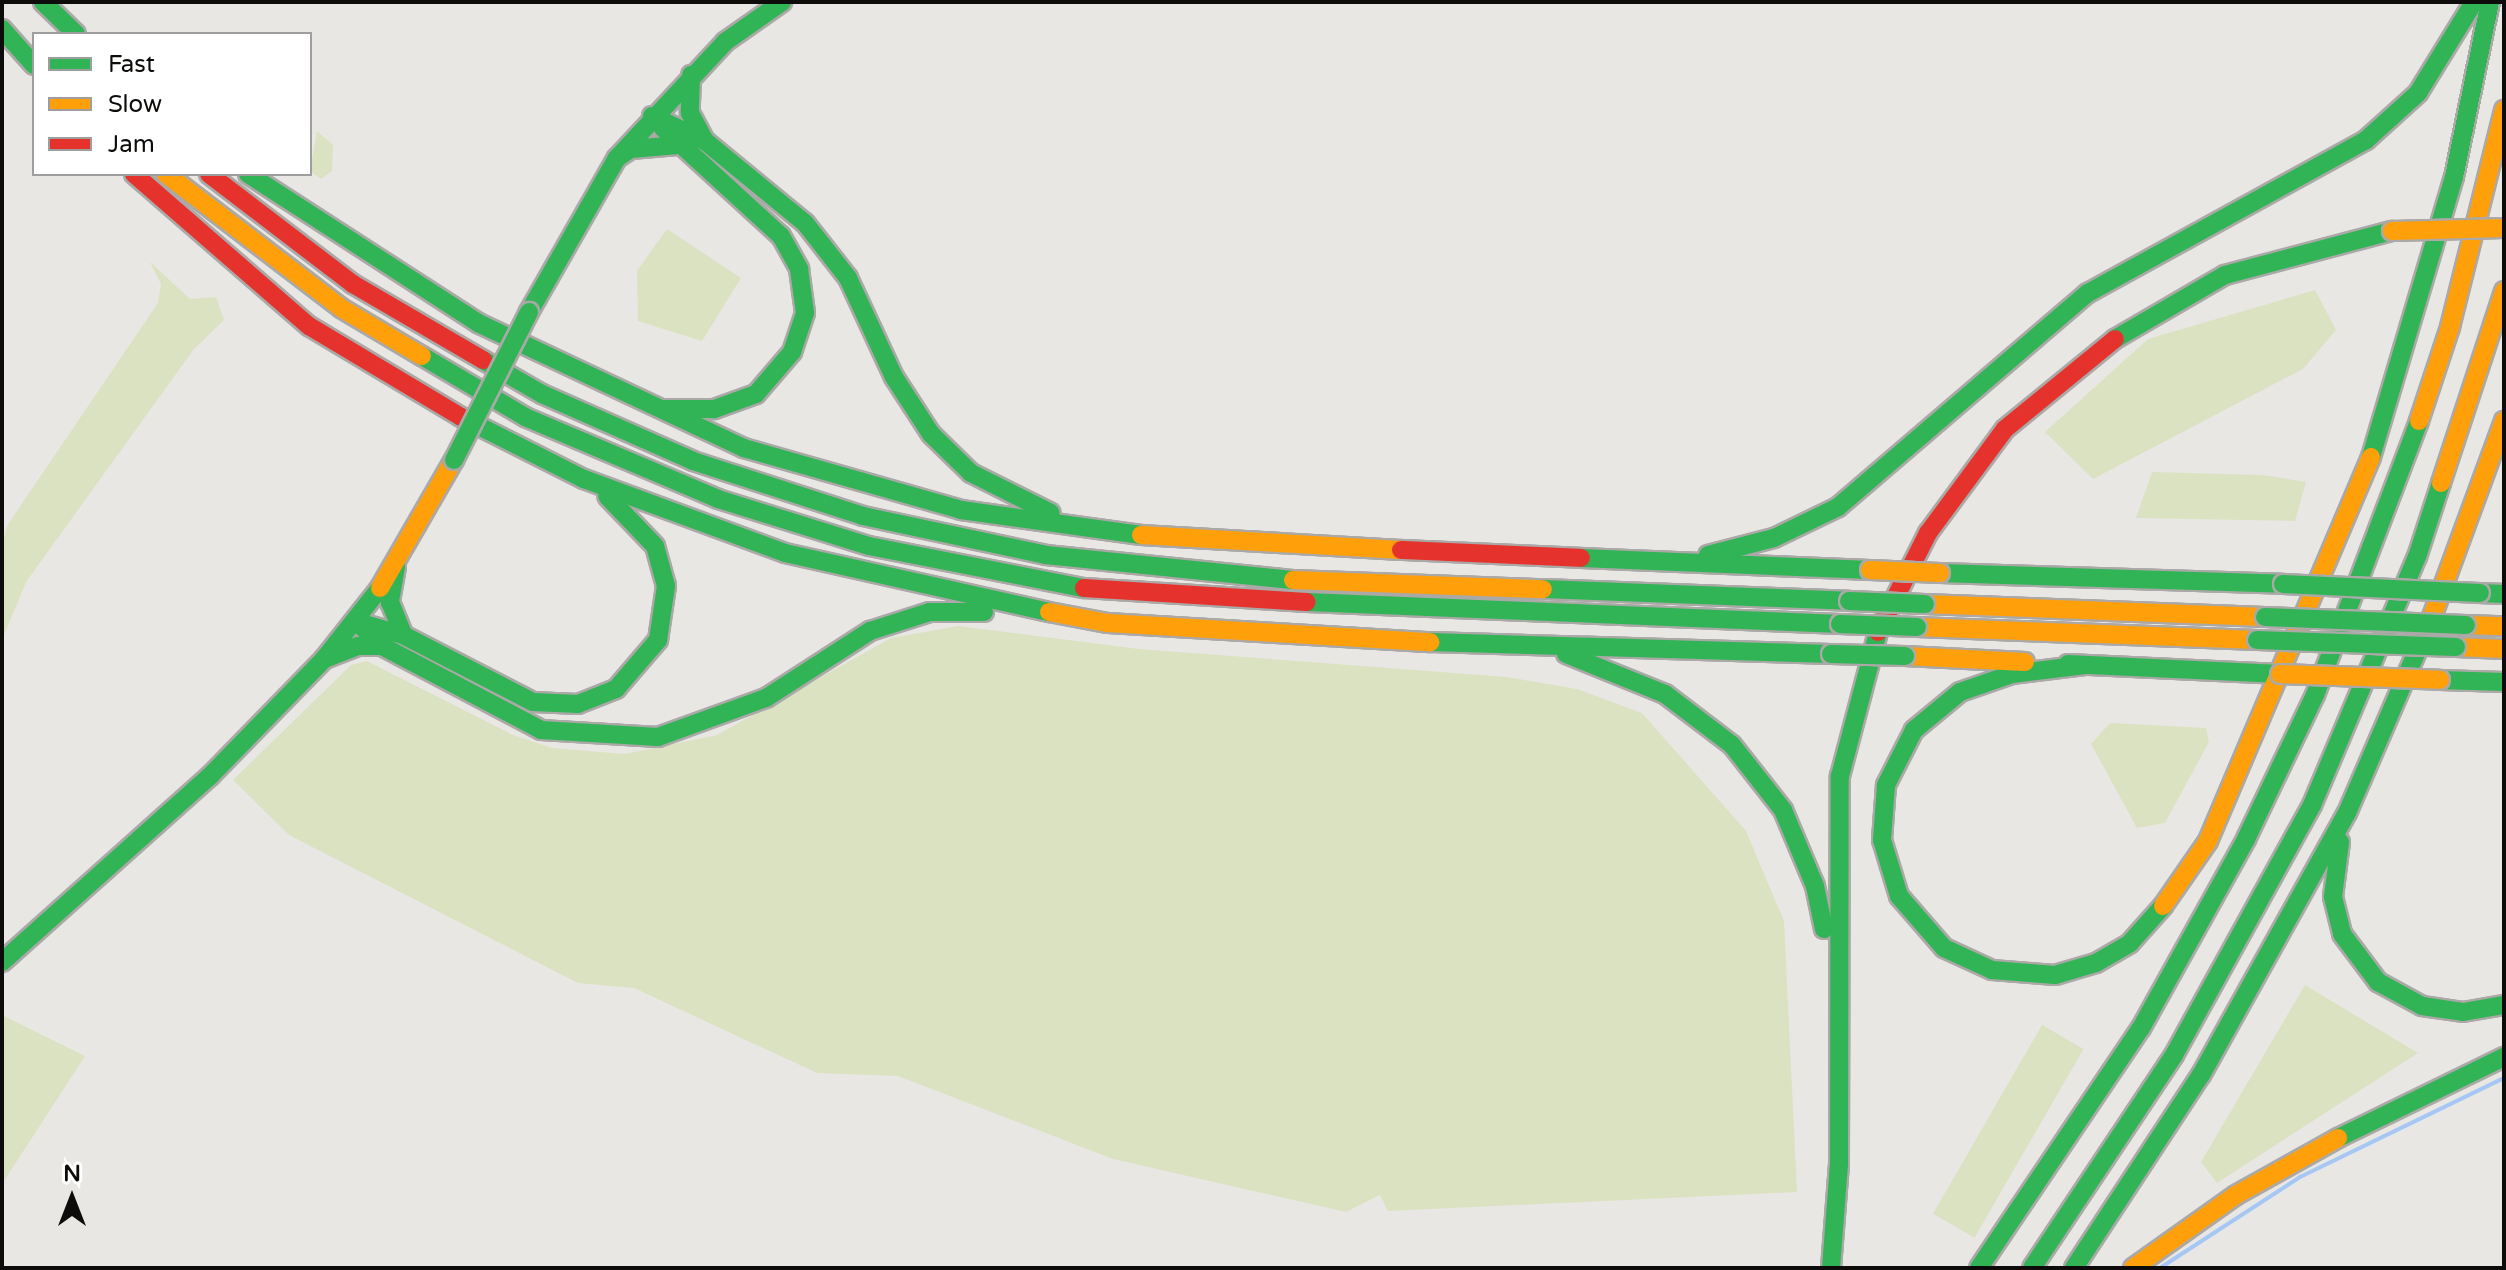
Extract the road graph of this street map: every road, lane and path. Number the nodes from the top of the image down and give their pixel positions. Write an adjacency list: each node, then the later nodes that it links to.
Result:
1 (27, 2): 8 (main road)
2 (43, 2): 9 (main road)
3 (782, 2): 12 (main road)
4 (2474, 2): 28 (main road)
5 (2490, 2): 39 (main road)
6 (2, 10): 10 (main road)
7 (2, 29): 11 (main road)
8 (57, 32)
9 (74, 32)
10 (32, 42)
11 (32, 63)
12 (691, 75): 14 (main road); 15 (main road)
13 (2504, 110): 47 (main road)
14 (652, 116): 15 (main road); 16 (main road); 17 (main road)
15 (705, 141): 27 (main road)
16 (678, 145): 17 (main road); 24 (main road)
17 (617, 158): 29 (main road, bridge)
18 (136, 176): 26 (main road)
19 (169, 176): 37 (main road, bridge)
20 (212, 176): 33 (main road, bridge)
21 (251, 176): 24 (main road)
22 (2504, 228): 43 (main road, bridge)
23 (2504, 291): 48 (main road)
24 (640, 404): 27 (main road)
25 (2504, 421): 41 (main road)
26 (584, 479): 31 (main road); 34 (main road)
27 (1101, 532): 28 (main road)
28 (1606, 560): 30 (main road, bridge)
29 (396, 567): 32 (main road); 34 (main road)
30 (2504, 594)
31 (1036, 611): 35 (main road); 36 (main road)
32 (357, 622): 34 (main road); 35 (main road); 38 (main road)
33 (2504, 626)
34 (403, 635)
35 (382, 646): 38 (main road)
36 (1526, 646): 39 (main road, bridge); 43 (main road)
37 (2504, 649)
38 (324, 659): 42 (main road)
39 (2085, 665): 40 (main road, bridge)
40 (2504, 682)
41 (2347, 813): 44 (main road); 49 (main road)
42 (2, 962)
43 (1835, 995): 46 (main road)
44 (2504, 1005)
45 (2504, 1057): 50 (main road)
46 (1831, 1268)
47 (1979, 1268)
48 (2032, 1268)
49 (2074, 1268)
50 (2133, 1268)

